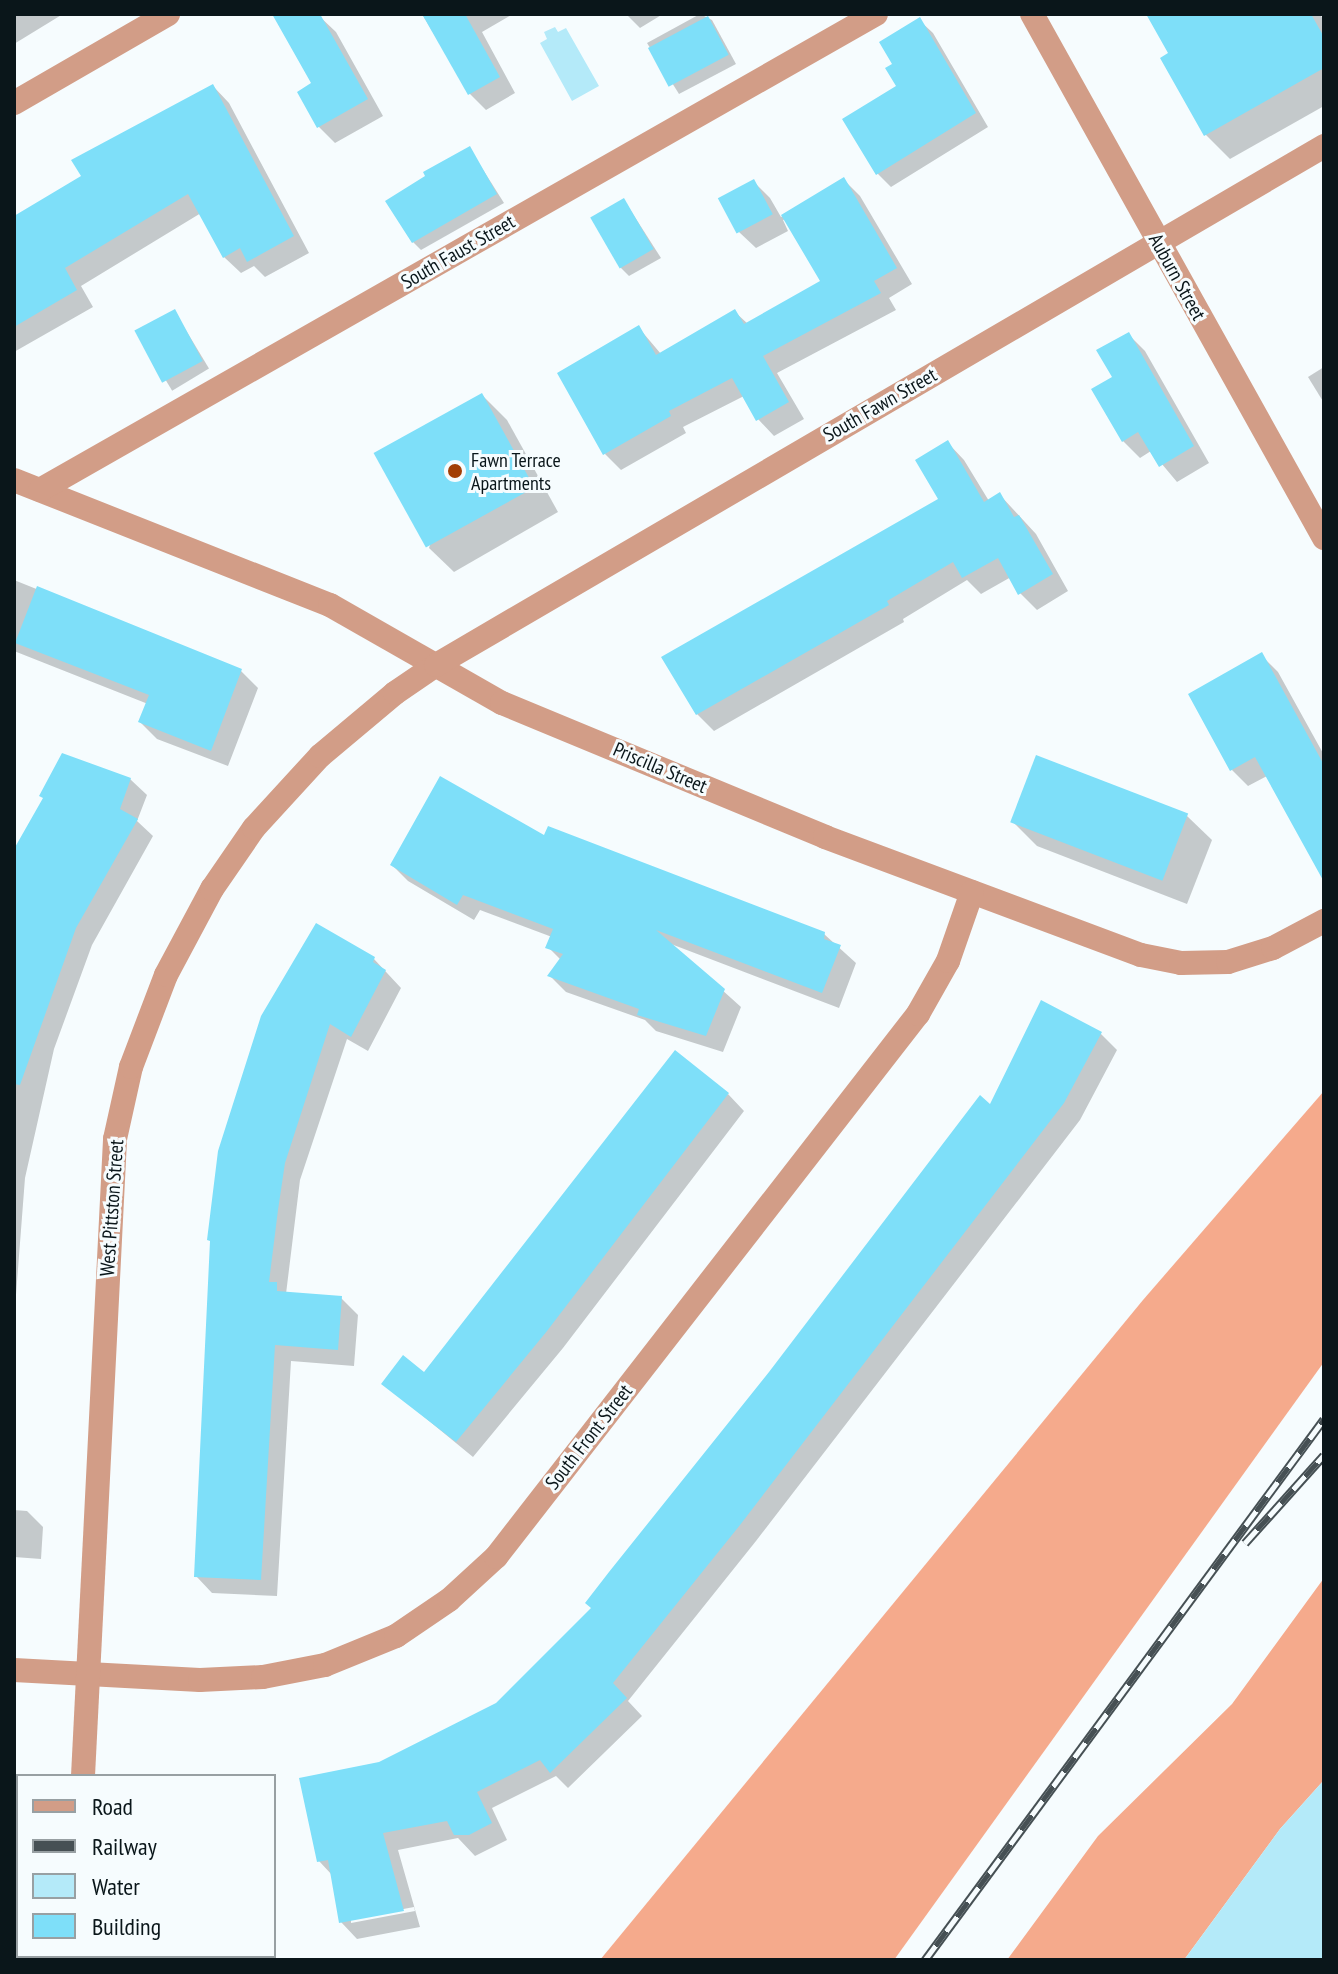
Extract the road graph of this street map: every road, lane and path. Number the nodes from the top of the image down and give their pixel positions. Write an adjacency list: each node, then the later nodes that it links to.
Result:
1 (168, 14): 4 (street)
2 (876, 14): 8 (street, South Faust Street)
3 (1032, 14): 6 (street, Auburn Street)
4 (14, 103)
5 (1324, 146): 6 (street, South Fawn Street)
6 (1157, 243): 9 (street, Auburn Street); 10 (street, South Fawn Street)
7 (14, 480): 8 (street, Priscilla Street)
8 (40, 490): 10 (street, Priscilla Street)
9 (1324, 538)
10 (436, 665): 11 (street, Priscilla Street); 14 (street, West Pittston Street)
11 (972, 892): 12 (street, Priscilla Street); 14 (street, South Front Street)
12 (1324, 921)
13 (14, 1670): 14 (street, South Front Street)
14 (87, 1673): 15 (street, West Pittston Street)
15 (83, 1774)

